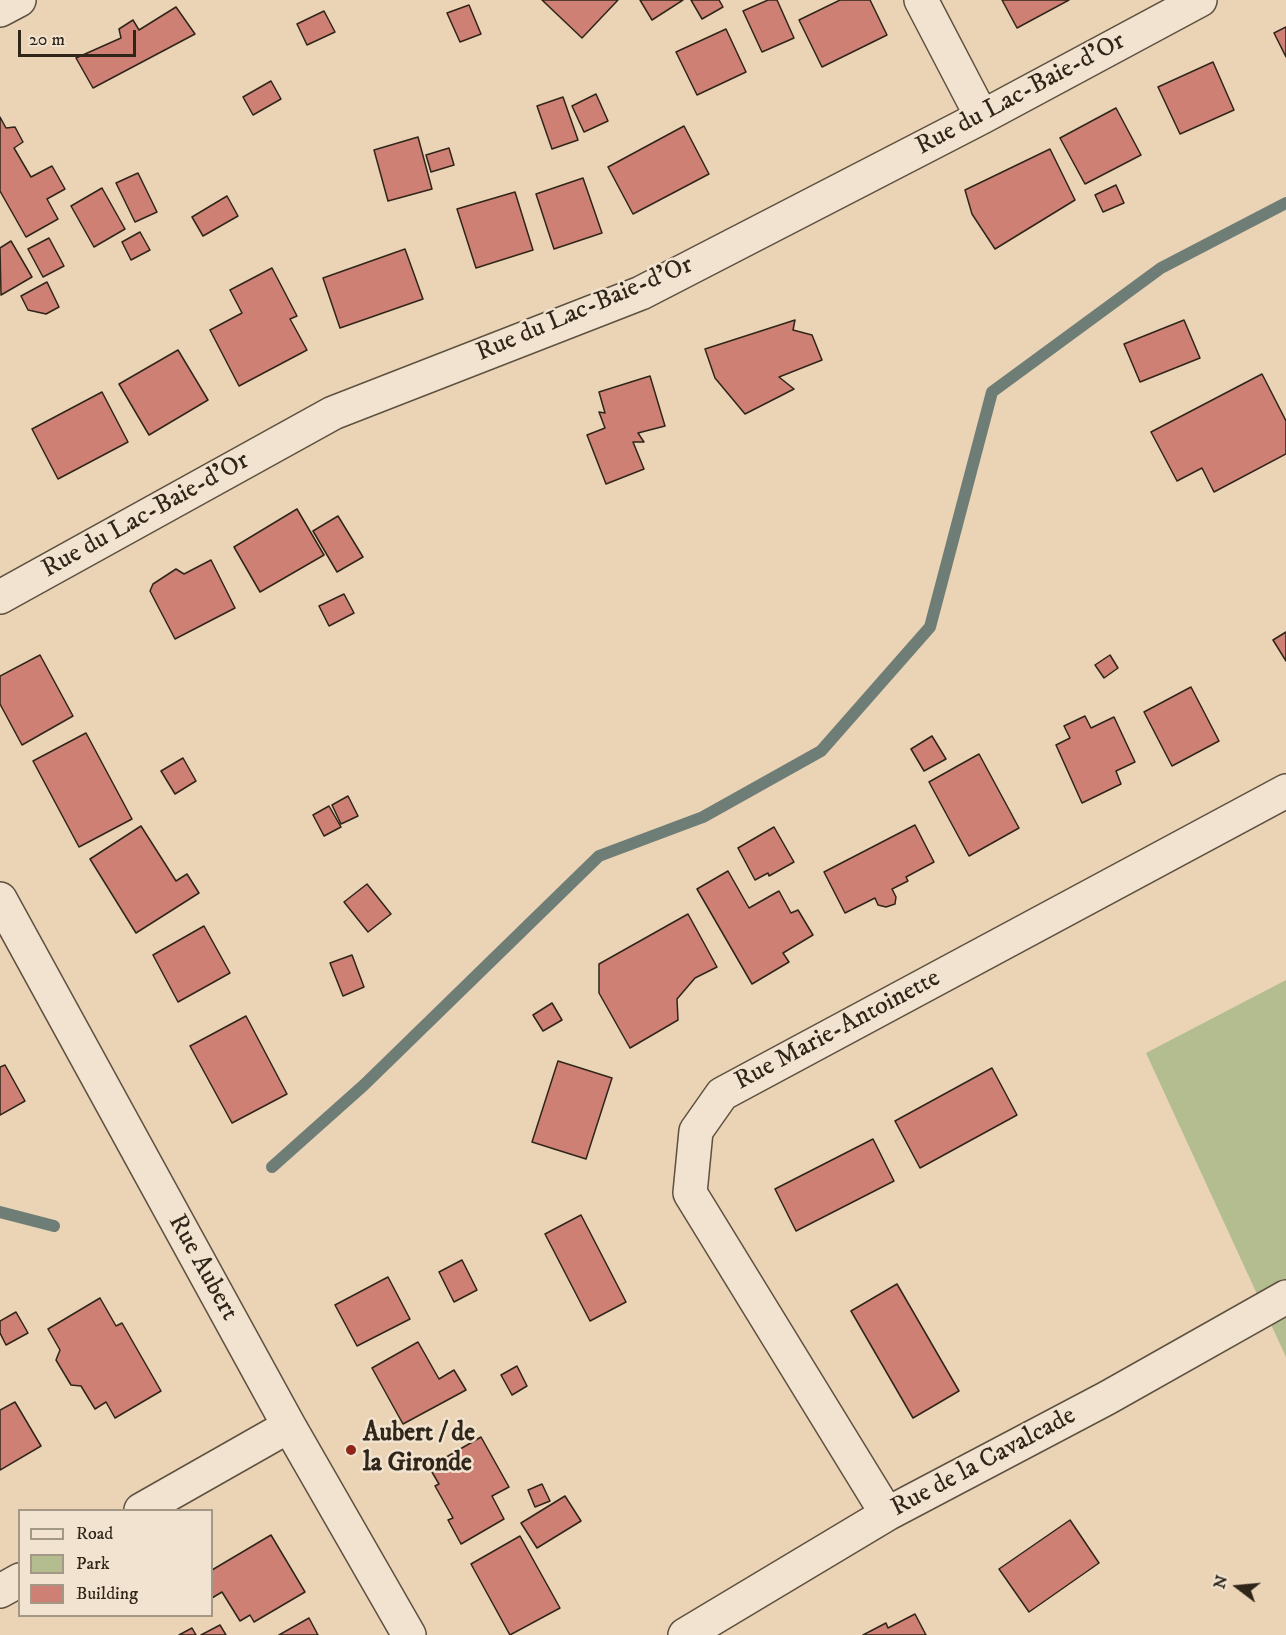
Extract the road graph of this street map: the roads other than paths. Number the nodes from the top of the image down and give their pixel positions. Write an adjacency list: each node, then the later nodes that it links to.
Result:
1 (19, 0): 4 (street)
2 (921, 0): 5 (street)
3 (1200, 0): 5 (street, Rue du Lac-Baie-d'Or)
4 (0, 10)
5 (982, 117): 6 (street, Rue du Lac-Baie-d'Or)
6 (0, 597)
7 (1286, 791): 12 (street, Rue Marie-Antoinette)
8 (0, 899): 10 (street, Rue Aubert)
9 (1286, 1297): 12 (street, Rue de la Cavalcade)
10 (289, 1426): 11 (street); 15 (street, Rue Aubert)
11 (143, 1509)
12 (887, 1514): 16 (street, Rue de la Cavalcade)
13 (18, 1581): 14 (street)
14 (0, 1591)
15 (409, 1635)
16 (685, 1635)

